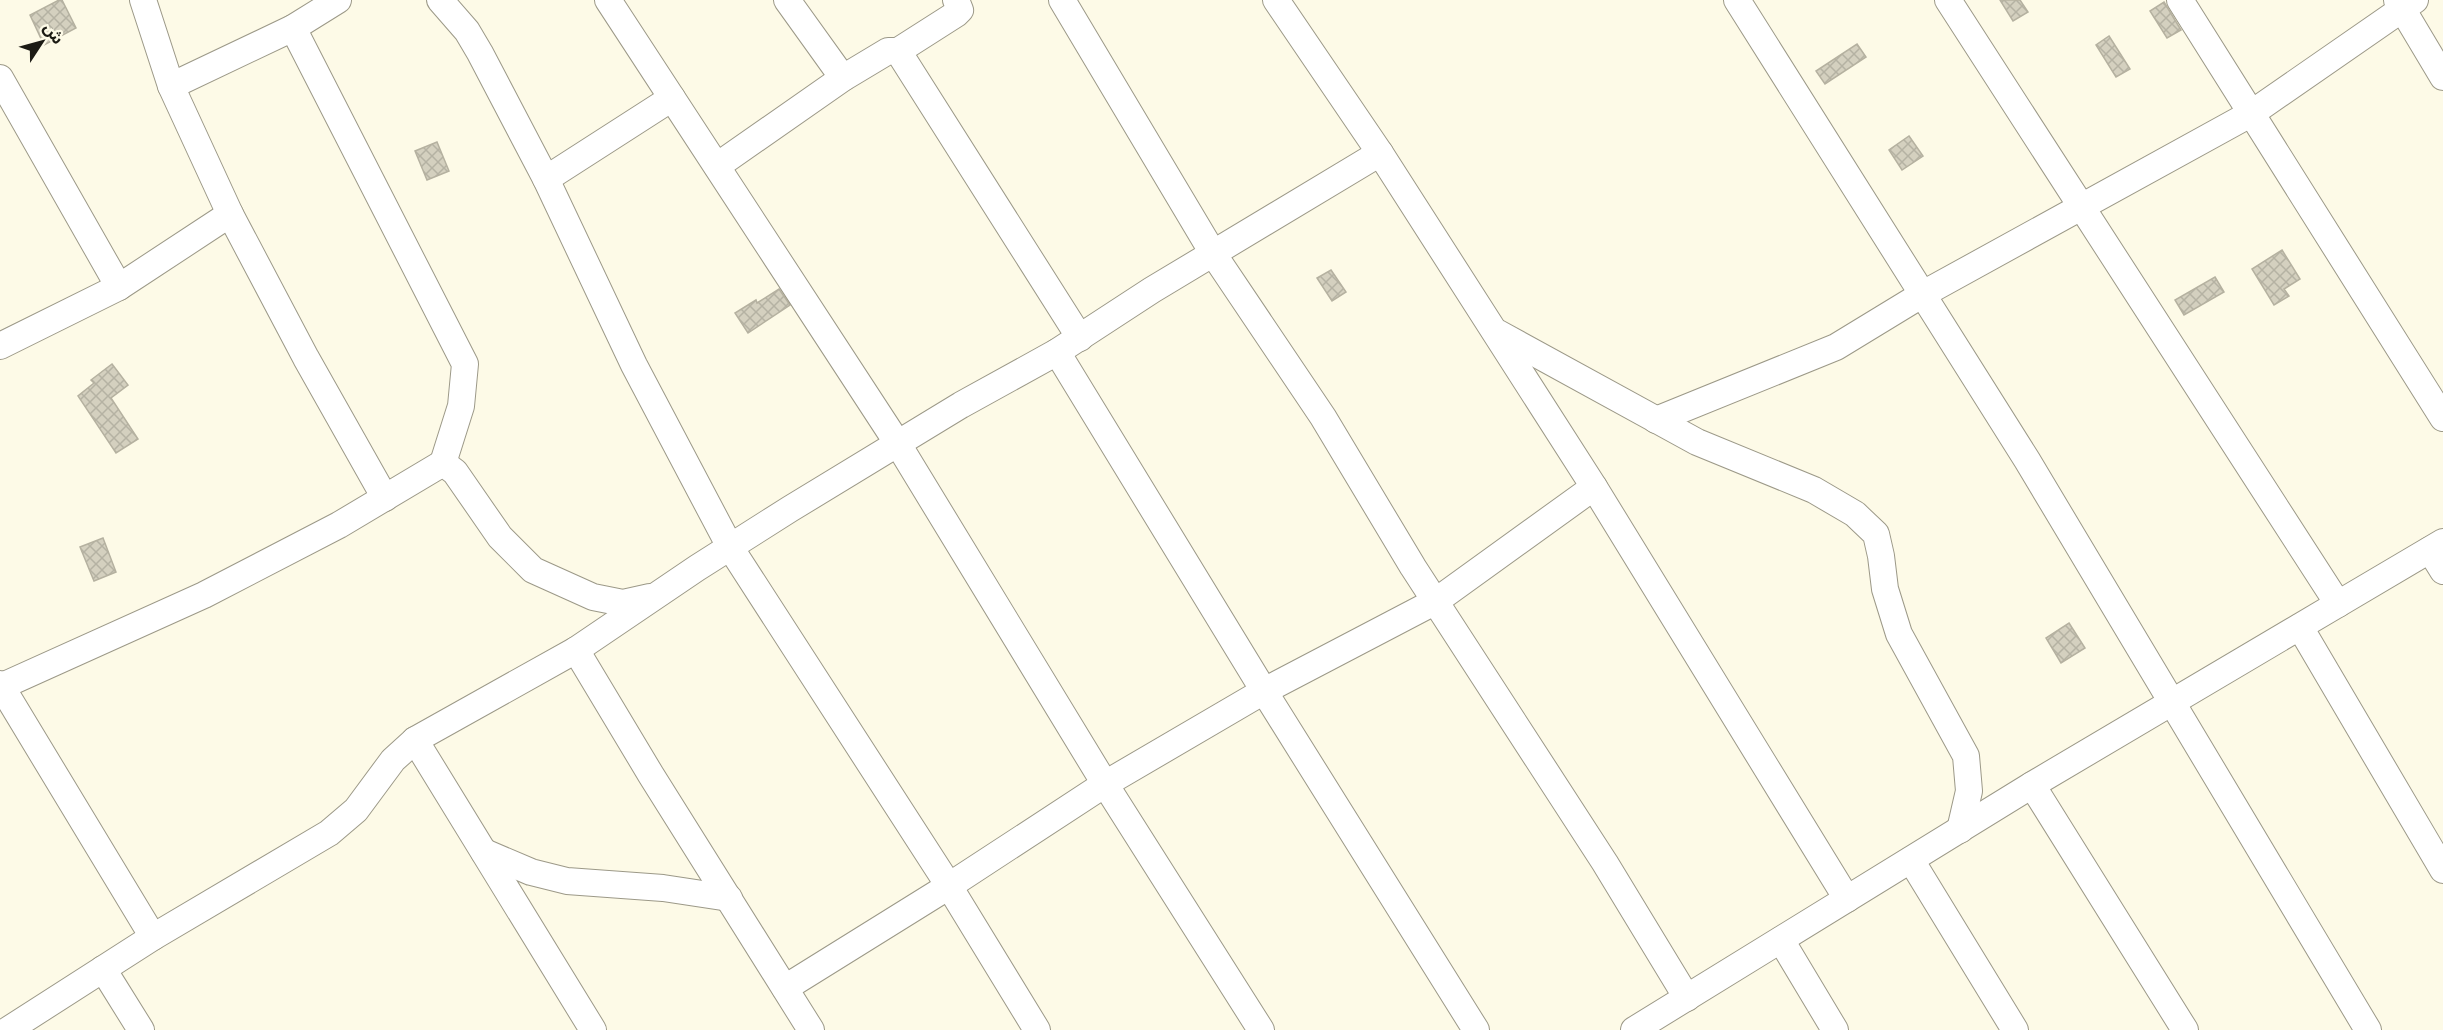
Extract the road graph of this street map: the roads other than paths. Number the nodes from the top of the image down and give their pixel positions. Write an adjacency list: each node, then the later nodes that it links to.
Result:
1 (143, 0): 19 (street)
2 (338, 0): 14 (street)
3 (440, 0): 24 (street)
4 (608, 0): 20 (street)
5 (788, 0): 18 (street)
6 (956, 0): 15 (street)
7 (1062, 0): 27 (street)
8 (1276, 0): 13 (street)
9 (1737, 0): 29 (street)
10 (1948, 0): 25 (street)
11 (2180, 0): 21 (street)
12 (2405, 3): 16 (street); 21 (street)
13 (1292, 11): 22 (street)
14 (293, 28): 19 (street); 37 (street)
15 (898, 51): 18 (street); 31 (street)
16 (2443, 76)
17 (0, 78): 28 (street)
18 (843, 78): 23 (street)
19 (171, 86): 26 (street)
20 (672, 98): 23 (street); 24 (street)
21 (2253, 113): 25 (street); 34 (street)
22 (1380, 153): 27 (street); 30 (street)
23 (717, 166): 36 (street)
24 (546, 179): 40 (street)
25 (2082, 209): 29 (street); 44 (street)
26 (230, 214): 28 (street); 39 (street)
27 (1214, 255): 31 (street); 43 (street)
28 (119, 287): 32 (street)
29 (1923, 294): 35 (street); 49 (street)
30 (1495, 331): 35 (street); 38 (street)
31 (1080, 338): 33 (street)
32 (0, 346)
33 (1057, 352): 36 (street); 48 (street)
34 (2443, 418)
35 (1656, 420): 53 (street)
36 (898, 444): 40 (street); 51 (street)
37 (443, 463): 39 (street); 42 (street)
38 (1594, 487): 43 (street); 59 (street)
39 (385, 498): 47 (street)
40 (730, 547): 42 (street); 57 (street)
41 (2439, 554): 44 (street)
42 (656, 596): 46 (street)
43 (1436, 601): 48 (street); 64 (street)
44 (2338, 604): 45 (street)
45 (2300, 627): 49 (street); 56 (street)
46 (576, 650): 50 (street); 58 (street)
47 (0, 686): 60 (street)
48 (1264, 691): 51 (street); 72 (street)
49 (2172, 702): 52 (street); 76 (street)
50 (415, 740): 54 (street); 60 (street)
51 (1105, 784): 57 (street); 71 (street)
52 (2032, 785): 53 (street); 75 (street)
53 (1960, 830): 55 (street)
54 (484, 852): 58 (street); 68 (street)
55 (1911, 860): 59 (street); 74 (street)
56 (2443, 870)
57 (948, 886): 63 (street); 70 (street)
58 (729, 898): 63 (street)
59 (1846, 899): 61 (street)
60 (153, 937): 62 (street)
61 (1781, 940): 64 (street); 73 (street)
62 (103, 969): 66 (street); 67 (street)
63 (785, 988): 69 (street)
64 (1687, 998): 65 (street)
65 (1650, 1026)
66 (8, 1030)
67 (141, 1030)
68 (593, 1030)
69 (811, 1030)
70 (1037, 1030)
71 (1261, 1030)
72 (1476, 1030)
73 (1835, 1030)
74 (2015, 1030)
75 (2185, 1030)
76 (2368, 1030)

